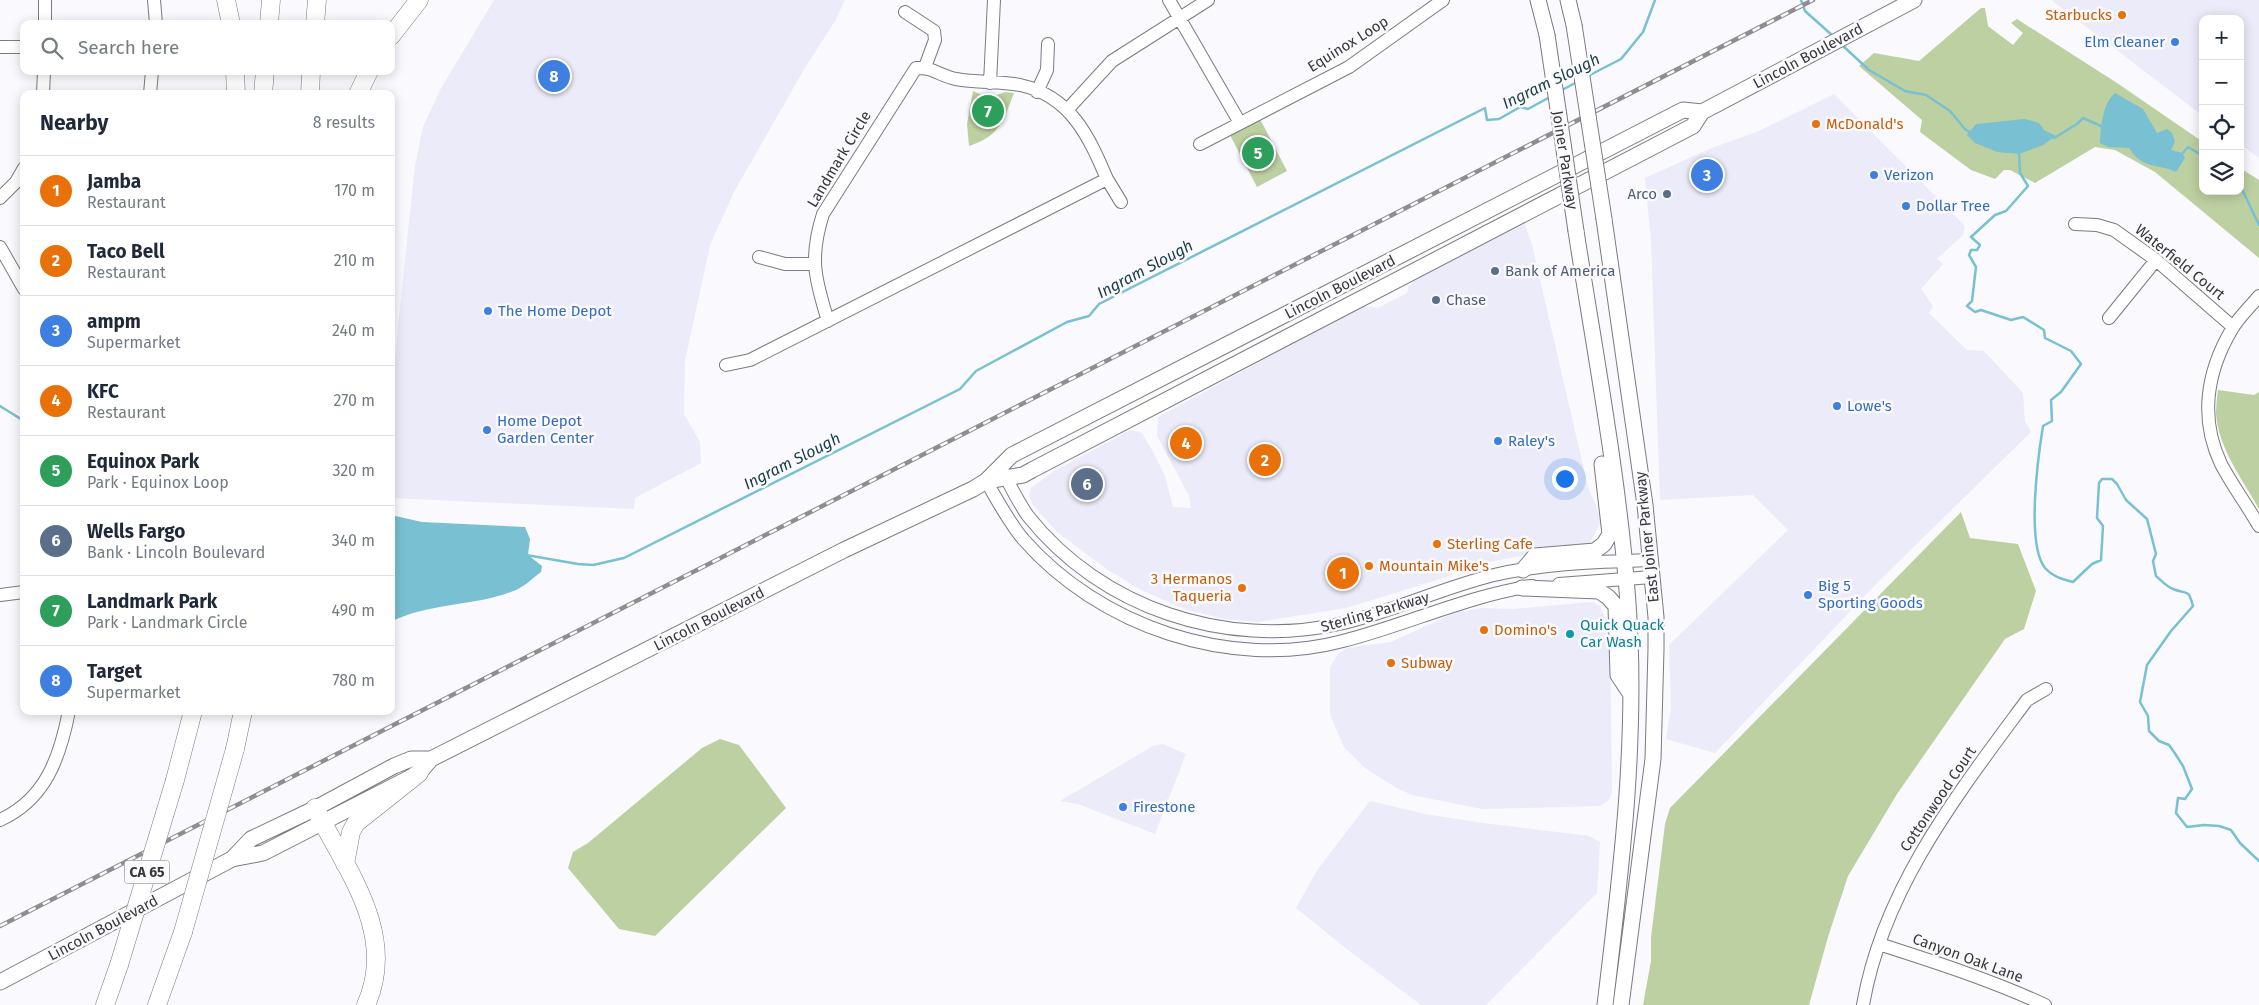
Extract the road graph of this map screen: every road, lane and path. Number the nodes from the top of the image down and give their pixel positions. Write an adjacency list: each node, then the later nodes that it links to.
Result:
1 (45, 0): 16 (street)
2 (154, 0): 17 (street)
3 (226, 0): 18 (highway)
4 (271, 0): 19 (highway)
5 (317, 0): 20 (highway)
6 (419, 0): 21 (highway)
7 (994, 0): 32 (street)
8 (1170, 0): 15 (street)
9 (1208, 0): 15 (street)
10 (1443, 0): 42 (street, Equinox Loop)
11 (1538, 0): 50 (main road, Joiner Parkway, bridge)
12 (1568, 0): 48 (main road, Joiner Parkway, bridge)
13 (1914, 0): 41 (main road, Lincoln Boulevard)
14 (904, 12): 25 (street)
15 (1180, 17): 40 (street); 42 (street)
16 (44, 20)
17 (156, 20)
18 (229, 20)
19 (269, 20)
20 (315, 20)
21 (395, 31)
22 (1048, 44): 39 (street)
23 (0, 47): 24 (street)
24 (20, 47)
25 (925, 67): 32 (street); 54 (street, Landmark Circle)
26 (44, 75): 33 (street)
27 (152, 75): 34 (street)
28 (235, 75): 35 (highway)
29 (265, 75): 36 (highway)
30 (311, 75): 37 (highway)
31 (367, 75): 38 (highway)
32 (990, 83): 39 (street)
33 (43, 90)
34 (150, 90)
35 (236, 90)
36 (263, 90)
37 (310, 90)
38 (360, 90)
39 (1037, 92): 40 (street)
40 (1067, 110): 45 (street)
41 (1702, 112): 62 (main road, Lincoln Boulevard); 62 (main road, Lincoln Boulevard)
42 (1240, 123): 43 (street, Equinox Loop)
43 (1200, 144)
44 (20, 175): 46 (street)
45 (1107, 179): 47 (street); 58 (street)
46 (0, 198)
47 (1121, 202)
48 (1604, 219): 65 (main road, East Joiner Parkway)
49 (2074, 224): 53 (street, Waterfield Court)
50 (1576, 231): 61 (main road, East Joiner Parkway)
51 (0, 248): 55 (street)
52 (759, 257): 54 (street)
53 (2156, 260): 57 (street); 59 (street, Waterfield Court)
54 (815, 264): 58 (street, Landmark Circle)
55 (20, 282)
56 (2259, 296): 59 (street)
57 (2109, 318)
58 (828, 321): 60 (street)
59 (2233, 327): 64 (street)
60 (726, 365)
61 (1609, 446): 66 (main road, East Joiner Parkway); 67 (main road)
62 (1004, 472): 63 (main road, Lincoln Boulevard); 67 (street, Sterling Parkway)
63 (986, 481): 70 (street, Sterling Parkway); 78 (main road, Lincoln Boulevard)
64 (2259, 526)
65 (1651, 560): 66 (street, Sterling Parkway); 68 (main road, East Joiner Parkway)
66 (1624, 561): 67 (street, Sterling Parkway); 69 (main road, East Joiner Parkway)
67 (1523, 570)
68 (1652, 577): 69 (street, Sterling Parkway); 89 (main road, East Joiner Parkway)
69 (1626, 578): 70 (street, Sterling Parkway); 74 (main road, East Joiner Parkway)
70 (1522, 588): 74 (main road)
71 (20, 592): 72 (street)
72 (0, 594)
73 (2046, 689): 83 (street, Cottonwood Court)
74 (1630, 693): 88 (main road, East Joiner Parkway)
75 (68, 715): 81 (street)
76 (191, 715): 85 (highway, CA 65, bridge)
77 (242, 715): 86 (highway, bridge)
78 (431, 758): 79 (main road, Lincoln Boulevard); 80 (main road, Lincoln Boulevard)
79 (419, 773): 80 (main road, Lincoln Boulevard); 82 (highway)
80 (319, 815): 82 (highway); 84 (main road, Lincoln Boulevard)
81 (0, 820)
82 (346, 864): 87 (highway)
83 (1879, 944): 90 (street, Cottonwood Court); 91 (street, Canyon Oak Lane)
84 (0, 982)
85 (105, 1005)
86 (157, 1005)
87 (366, 1005)
88 (1605, 1005)
89 (1621, 1005)
90 (1863, 1005)
91 (2044, 1005)

